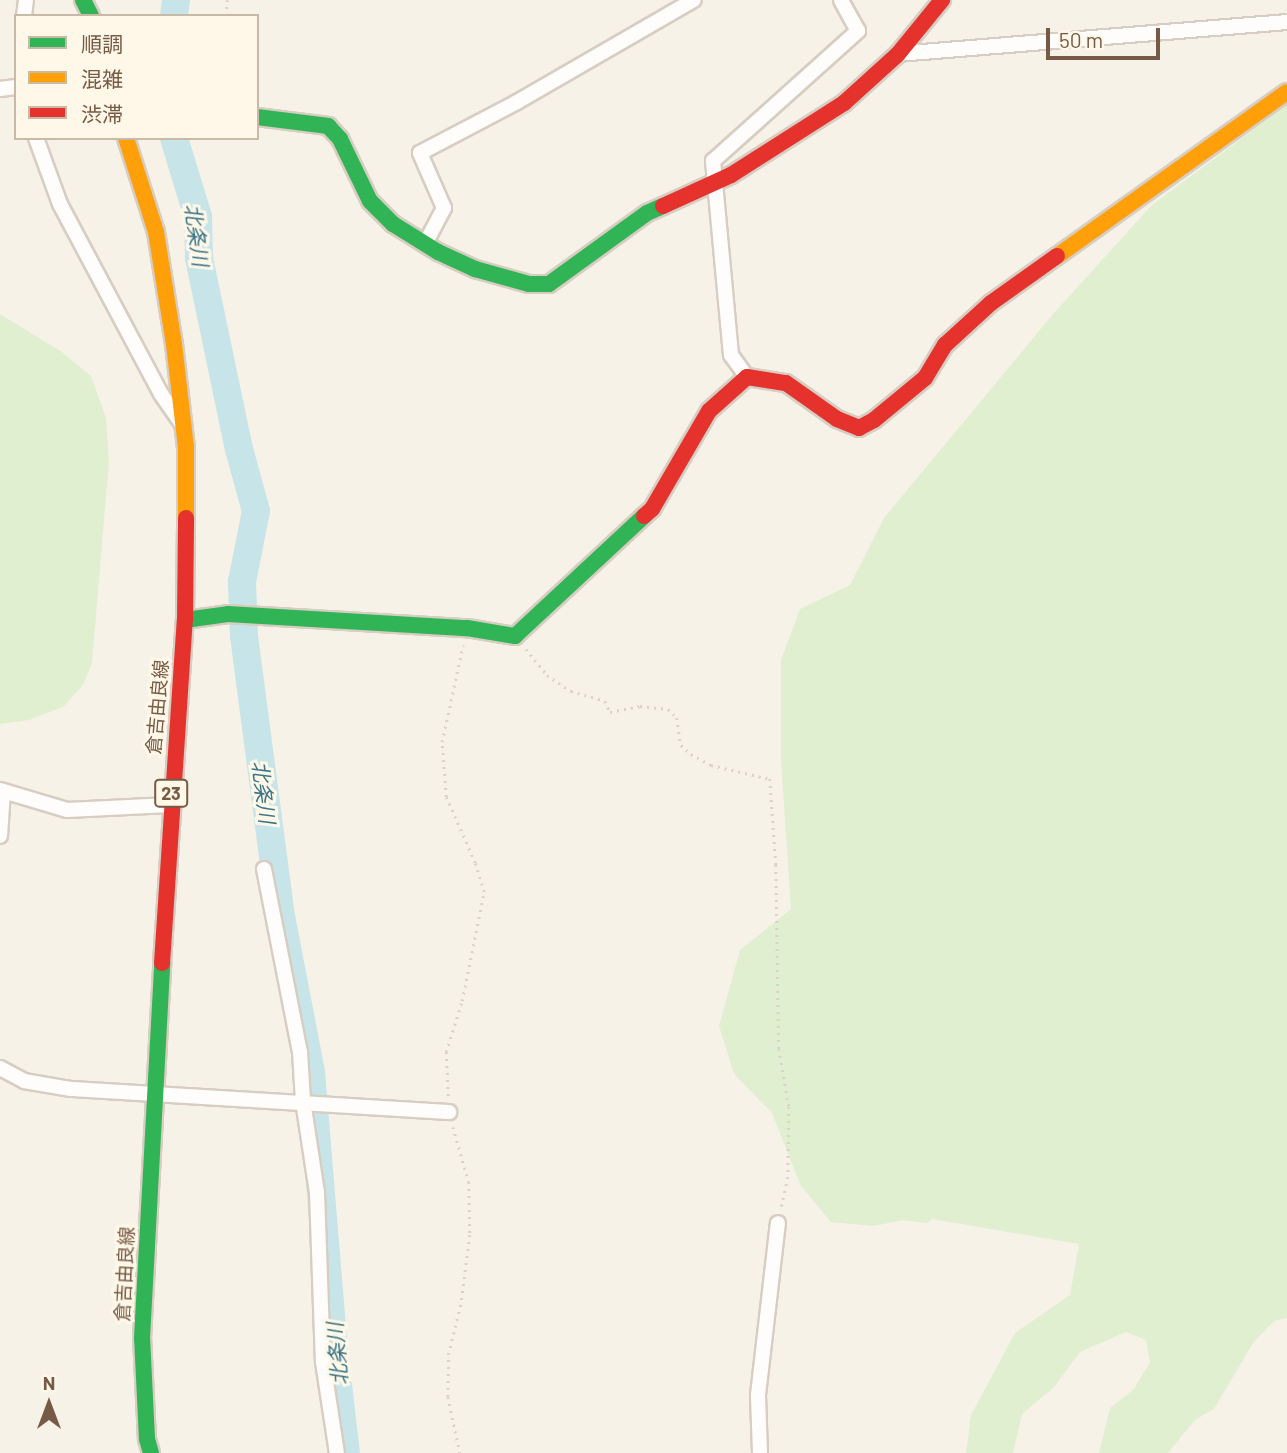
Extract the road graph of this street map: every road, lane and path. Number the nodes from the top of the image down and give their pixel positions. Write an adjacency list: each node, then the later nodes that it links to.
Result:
1 (694, 0): 11 (street)
2 (841, 0): 10 (street)
3 (942, 0): 5 (street)
4 (1287, 22): 5 (street)
5 (898, 54): 10 (street)
6 (1287, 92): 12 (street)
7 (259, 117): 11 (street)
8 (37, 140): 13 (street)
9 (128, 140): 13 (street, 倉吉由良線 / 23)
10 (713, 184): 11 (street); 12 (street)
11 (425, 244)
12 (747, 377): 16 (street)
13 (183, 428): 14 (street, 倉吉由良線 / 23)
14 (185, 620): 15 (street); 18 (street, 倉吉由良線 / 23)
15 (467, 628): 16 (street); 24 (path)
16 (515, 636): 25 (path)
17 (1, 791): 18 (street); 19 (street)
18 (170, 804): 22 (street, 倉吉由良線 / 23)
19 (0, 836)
20 (264, 869): 23 (street)
21 (0, 1068): 22 (street)
22 (155, 1092): 23 (street); 26 (street, 倉吉由良線 / 23)
23 (303, 1101): 24 (street); 27 (street)
24 (449, 1112): 28 (path)
25 (778, 1223): 29 (street)
26 (151, 1453)
27 (337, 1453)
28 (460, 1453)
29 (760, 1453)

